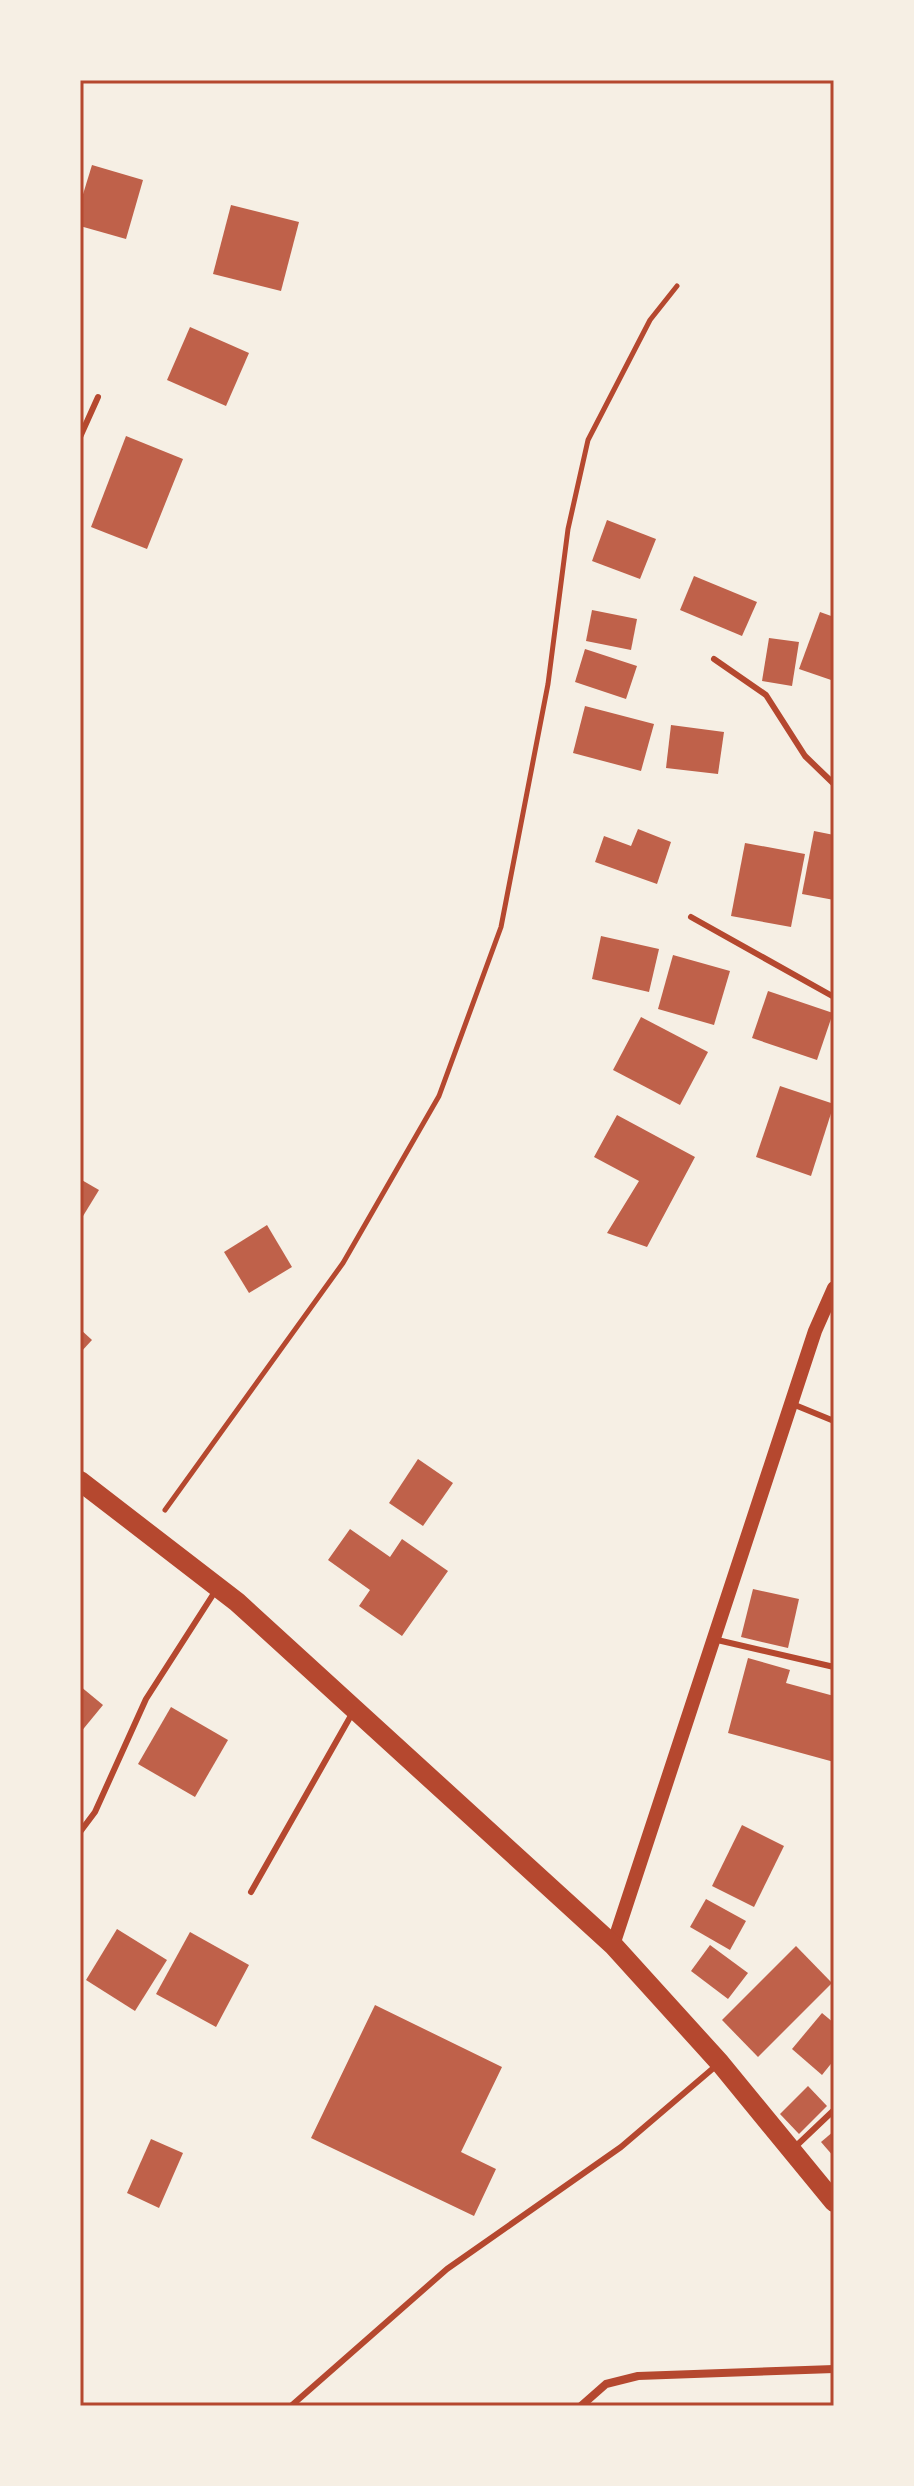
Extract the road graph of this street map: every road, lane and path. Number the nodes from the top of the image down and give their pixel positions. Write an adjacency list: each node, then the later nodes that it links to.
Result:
1 (677, 286): 12 (path)
2 (98, 397): 3 (lane)
3 (80, 437)
4 (714, 659): 5 (lane)
5 (834, 784)
6 (691, 917): 7 (lane)
7 (834, 997)
8 (834, 1288): 9 (street)
9 (790, 1403): 10 (lane); 14 (street)
10 (834, 1421)
11 (80, 1481): 12 (main road)
12 (148, 1534): 13 (main road)
13 (218, 1587): 16 (main road); 17 (lane)
14 (713, 1639): 15 (lane); 19 (street)
15 (834, 1667)
16 (355, 1709): 18 (lane); 19 (main road)
17 (80, 1832)
18 (251, 1892)
19 (613, 1945): 20 (main road)
20 (720, 2063): 22 (main road); 25 (lane)
21 (834, 2110): 22 (lane)
22 (791, 2150): 23 (main road)
23 (834, 2202)
24 (834, 2369): 26 (street)
25 (291, 2406)
26 (581, 2406)

